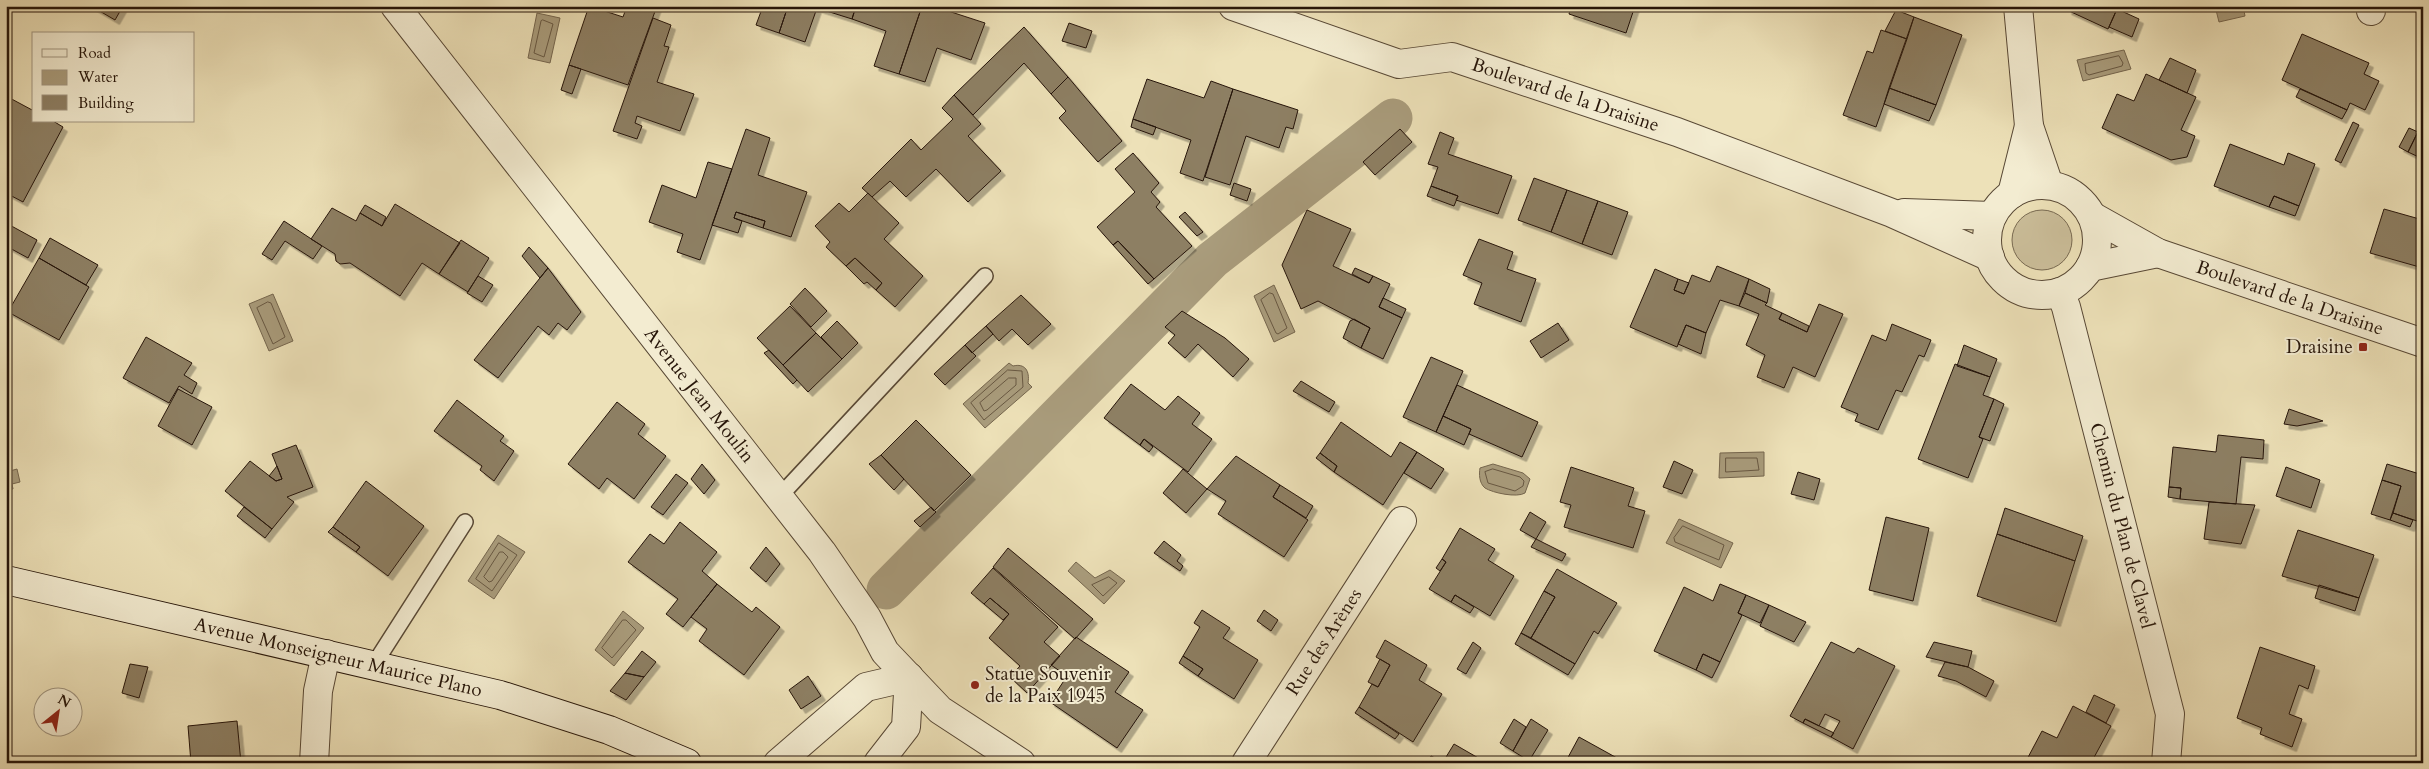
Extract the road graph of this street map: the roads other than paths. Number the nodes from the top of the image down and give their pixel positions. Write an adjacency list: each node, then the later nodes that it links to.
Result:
1 (396, 6): 16 (street, Avenue Jean Moulin)
2 (1233, 6): 7 (street, Boulevard de la Draisine)
3 (2018, 6): 4 (street)
4 (2029, 126): 5 (street); 6 (street)
5 (2049, 186): 6 (street); 9 (street)
6 (2012, 194): 8 (street)
7 (1892, 213): 8 (street, Boulevard de la Draisine); 11 (street, Boulevard de la Draisine)
8 (1992, 216): 11 (street)
9 (2092, 216): 10 (street, Boulevard de la Draisine); 12 (street)
10 (2158, 253): 12 (street); 15 (street, Boulevard de la Draisine)
11 (1990, 257): 14 (street)
12 (2090, 267): 14 (street)
13 (985, 276): 16 (lane)
14 (2060, 292): 29 (street, Chemin du Plan de Clavel)
15 (2423, 343)
16 (779, 497): 22 (street, Avenue Jean Moulin)
17 (1402, 521): 28 (street, Rue des Arènes)
18 (465, 522): 21 (lane)
19 (6, 580): 20 (street, Avenue Monseigneur Maurice Plano)
20 (326, 654): 21 (street, Avenue Monseigneur Maurice Plano); 24 (street)
21 (374, 666): 23 (street, Avenue Monseigneur Maurice Plano)
22 (909, 677): 25 (street); 26 (street); 27 (street, Avenue Jean Moulin)
23 (671, 760)
24 (314, 763)
25 (778, 763)
26 (878, 763)
27 (1021, 763)
28 (1246, 763)
29 (2166, 763)

